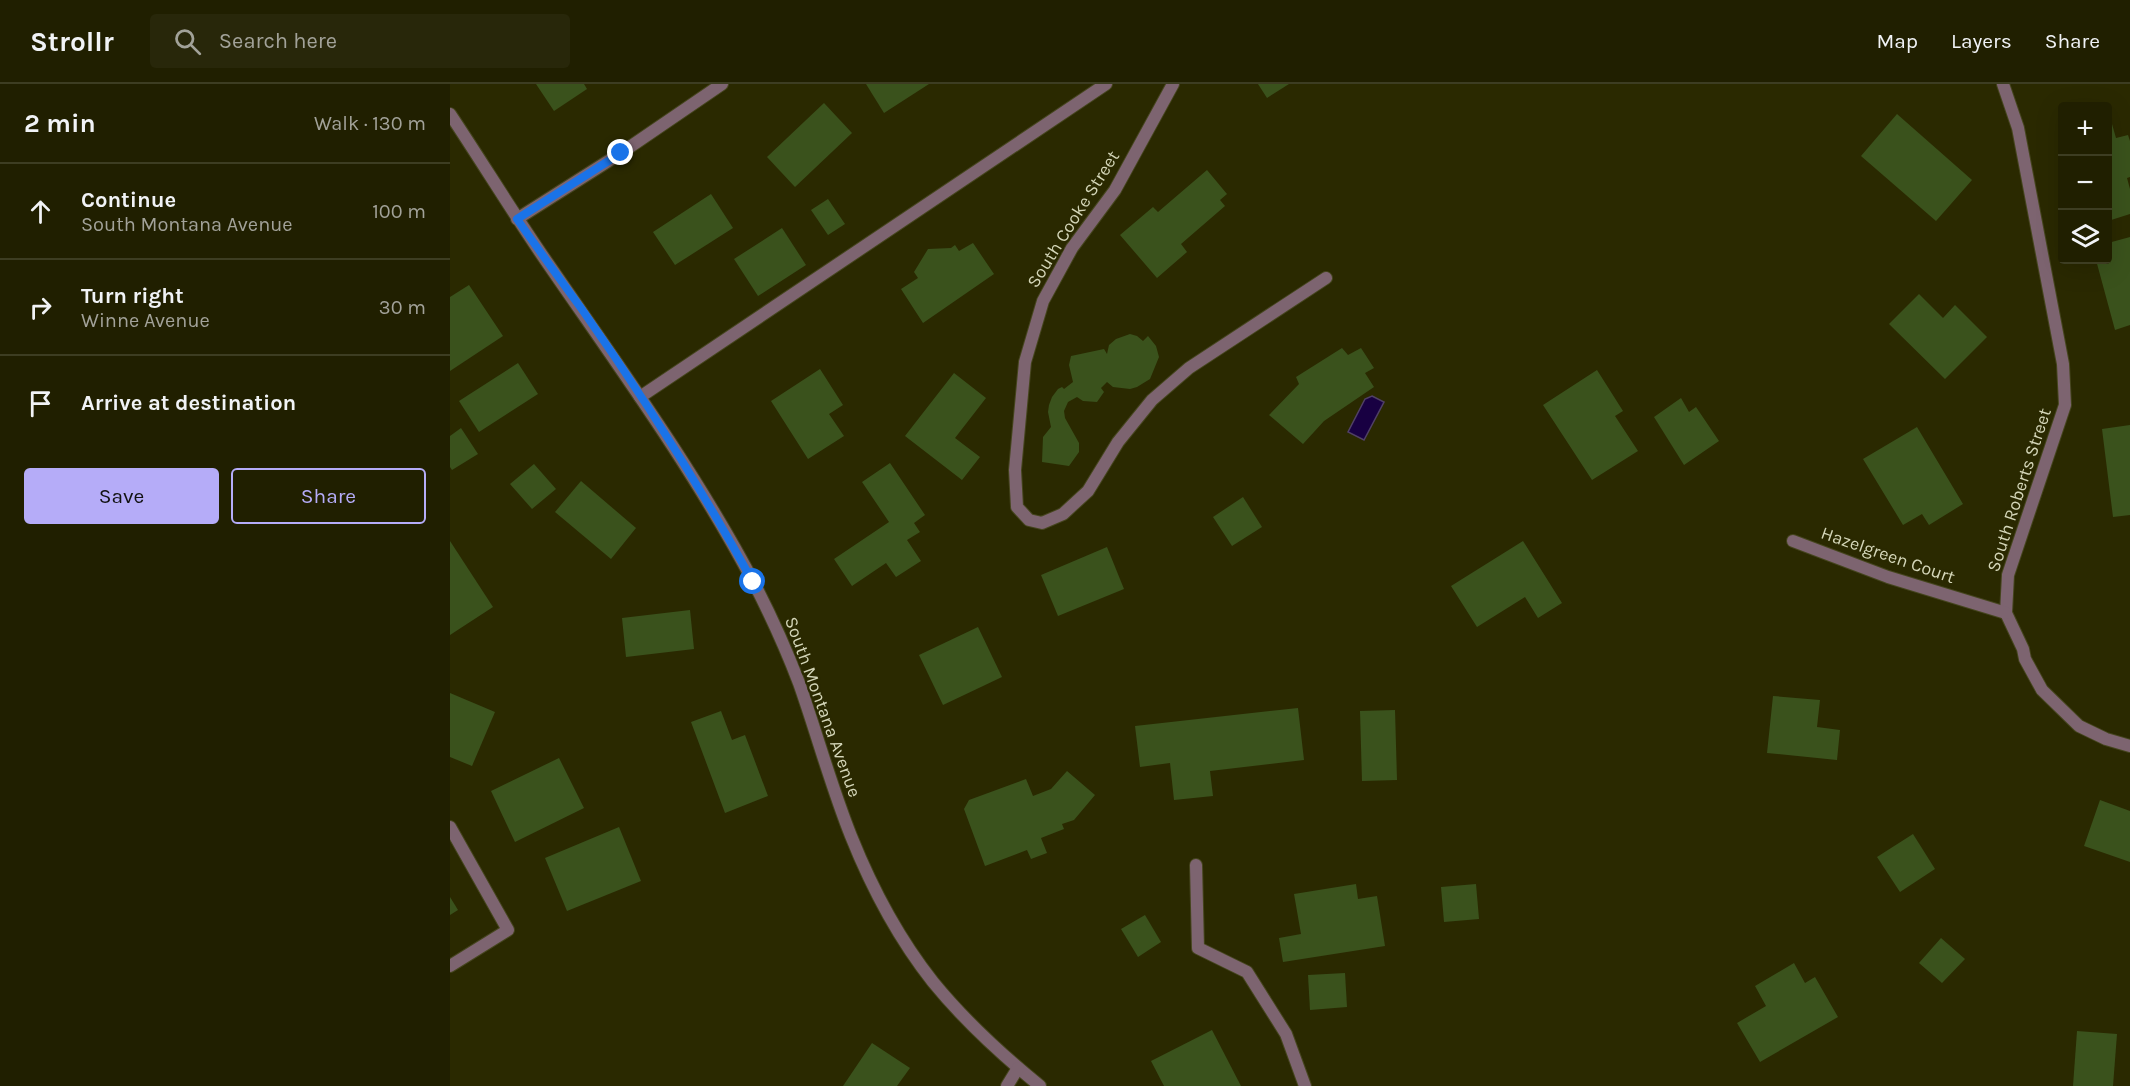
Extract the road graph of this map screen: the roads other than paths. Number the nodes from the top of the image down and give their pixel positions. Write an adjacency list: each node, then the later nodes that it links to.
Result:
1 (1106, 84): 8 (street)
2 (1173, 84): 7 (street, South Cooke Street)
3 (2004, 84): 10 (street, South Roberts Street)
4 (714, 86): 6 (street)
5 (450, 115): 6 (street, South Montana Avenue)
6 (517, 219): 8 (street, South Montana Avenue)
7 (1326, 278)
8 (640, 397): 15 (street, South Montana Avenue)
9 (1793, 541): 10 (street, Hazelgreen Court)
10 (2006, 613): 11 (street, South Roberts Street)
11 (2130, 746)
12 (450, 826): 14 (street)
13 (1196, 865): 18 (street)
14 (450, 966)
15 (1018, 1068): 16 (street); 17 (street, South Montana Avenue)
16 (1008, 1086)
17 (1040, 1086)
18 (1305, 1086)

